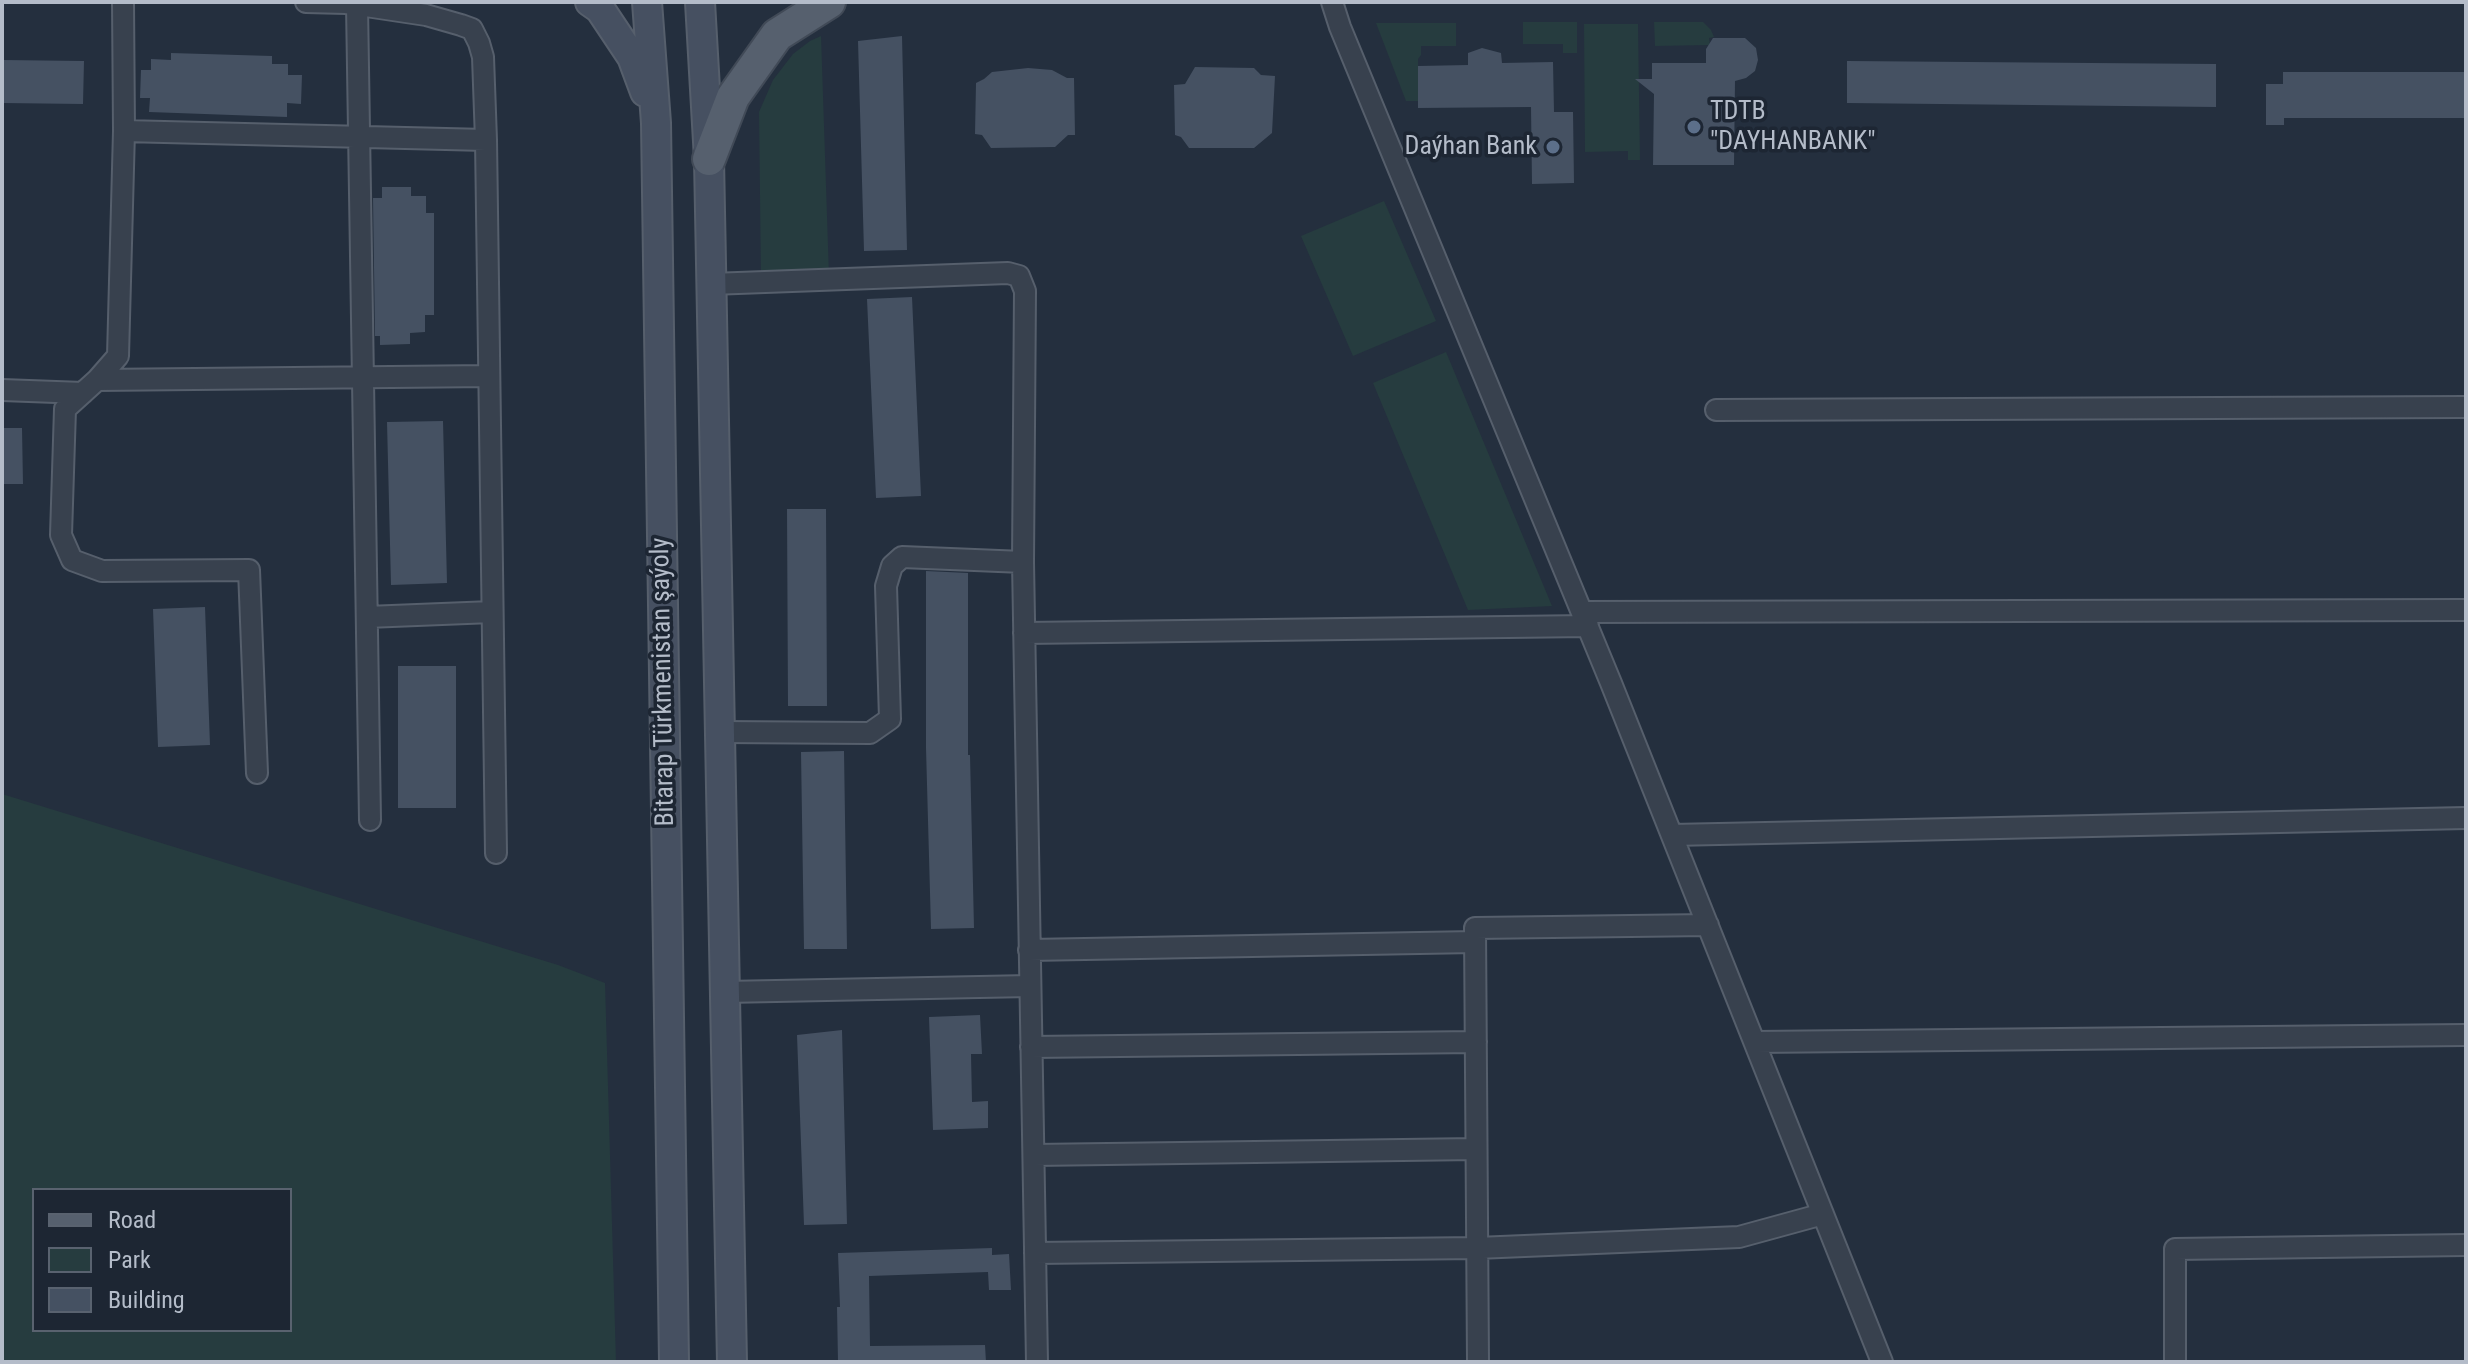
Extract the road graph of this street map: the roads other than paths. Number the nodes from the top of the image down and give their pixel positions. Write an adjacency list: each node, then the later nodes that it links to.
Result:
1 (123, 2): 10 (street)
2 (306, 2): 8 (street)
3 (590, 2): 9 (main road)
4 (647, 2): 9 (main road, Bitarap Türkmenistan şaýoly)
5 (700, 2): 13 (main road, Bitarap Türkmenistan şaýoly)
6 (829, 2): 13 (main road)
7 (1332, 2): 25 (street)
8 (357, 5): 11 (street); 12 (street)
9 (656, 123): 48 (main road, Bitarap Türkmenistan şaýoly)
10 (124, 131): 11 (street); 17 (street)
11 (359, 137): 12 (street); 16 (street)
12 (486, 140): 15 (street)
13 (709, 159): 14 (main road, Bitarap Türkmenistan şaýoly)
14 (711, 284): 21 (street); 27 (main road, Bitarap Türkmenistan şaýoly)
15 (489, 376): 16 (street); 23 (street)
16 (363, 377): 17 (street); 24 (street)
17 (90, 387): 18 (street); 28 (street)
18 (2, 390)
19 (2466, 407): 20 (street)
20 (1716, 410)
21 (1023, 562): 26 (street); 27 (street)
22 (2466, 610): 25 (street)
23 (492, 612): 24 (street); 32 (street)
24 (367, 617): 30 (street)
25 (1585, 619): 26 (street); 31 (street)
26 (1024, 633): 35 (street)
27 (720, 732): 37 (main road, Bitarap Türkmenistan şaýoly)
28 (257, 773)
29 (2466, 818): 31 (street)
30 (370, 820)
31 (1672, 835): 33 (street)
32 (496, 853)
33 (1708, 925): 34 (street); 40 (street)
34 (1475, 942): 35 (street); 39 (street)
35 (1029, 950): 36 (street)
36 (1030, 986): 37 (street); 41 (street)
37 (725, 992): 49 (main road, Bitarap Türkmenistan şaýoly)
38 (2466, 1035): 40 (street)
39 (1476, 1042): 41 (street); 42 (street)
40 (1755, 1042): 44 (street)
41 (1031, 1047): 43 (street)
42 (1476, 1149): 43 (street); 46 (street)
43 (1034, 1155): 47 (street)
44 (1823, 1214): 46 (street); 52 (street)
45 (2466, 1245): 53 (street)
46 (1477, 1248): 47 (street); 51 (street)
47 (1035, 1253): 50 (street)
48 (674, 1362)
49 (732, 1362)
50 (1037, 1362)
51 (1478, 1362)
52 (1882, 1362)
53 (2175, 1362)

